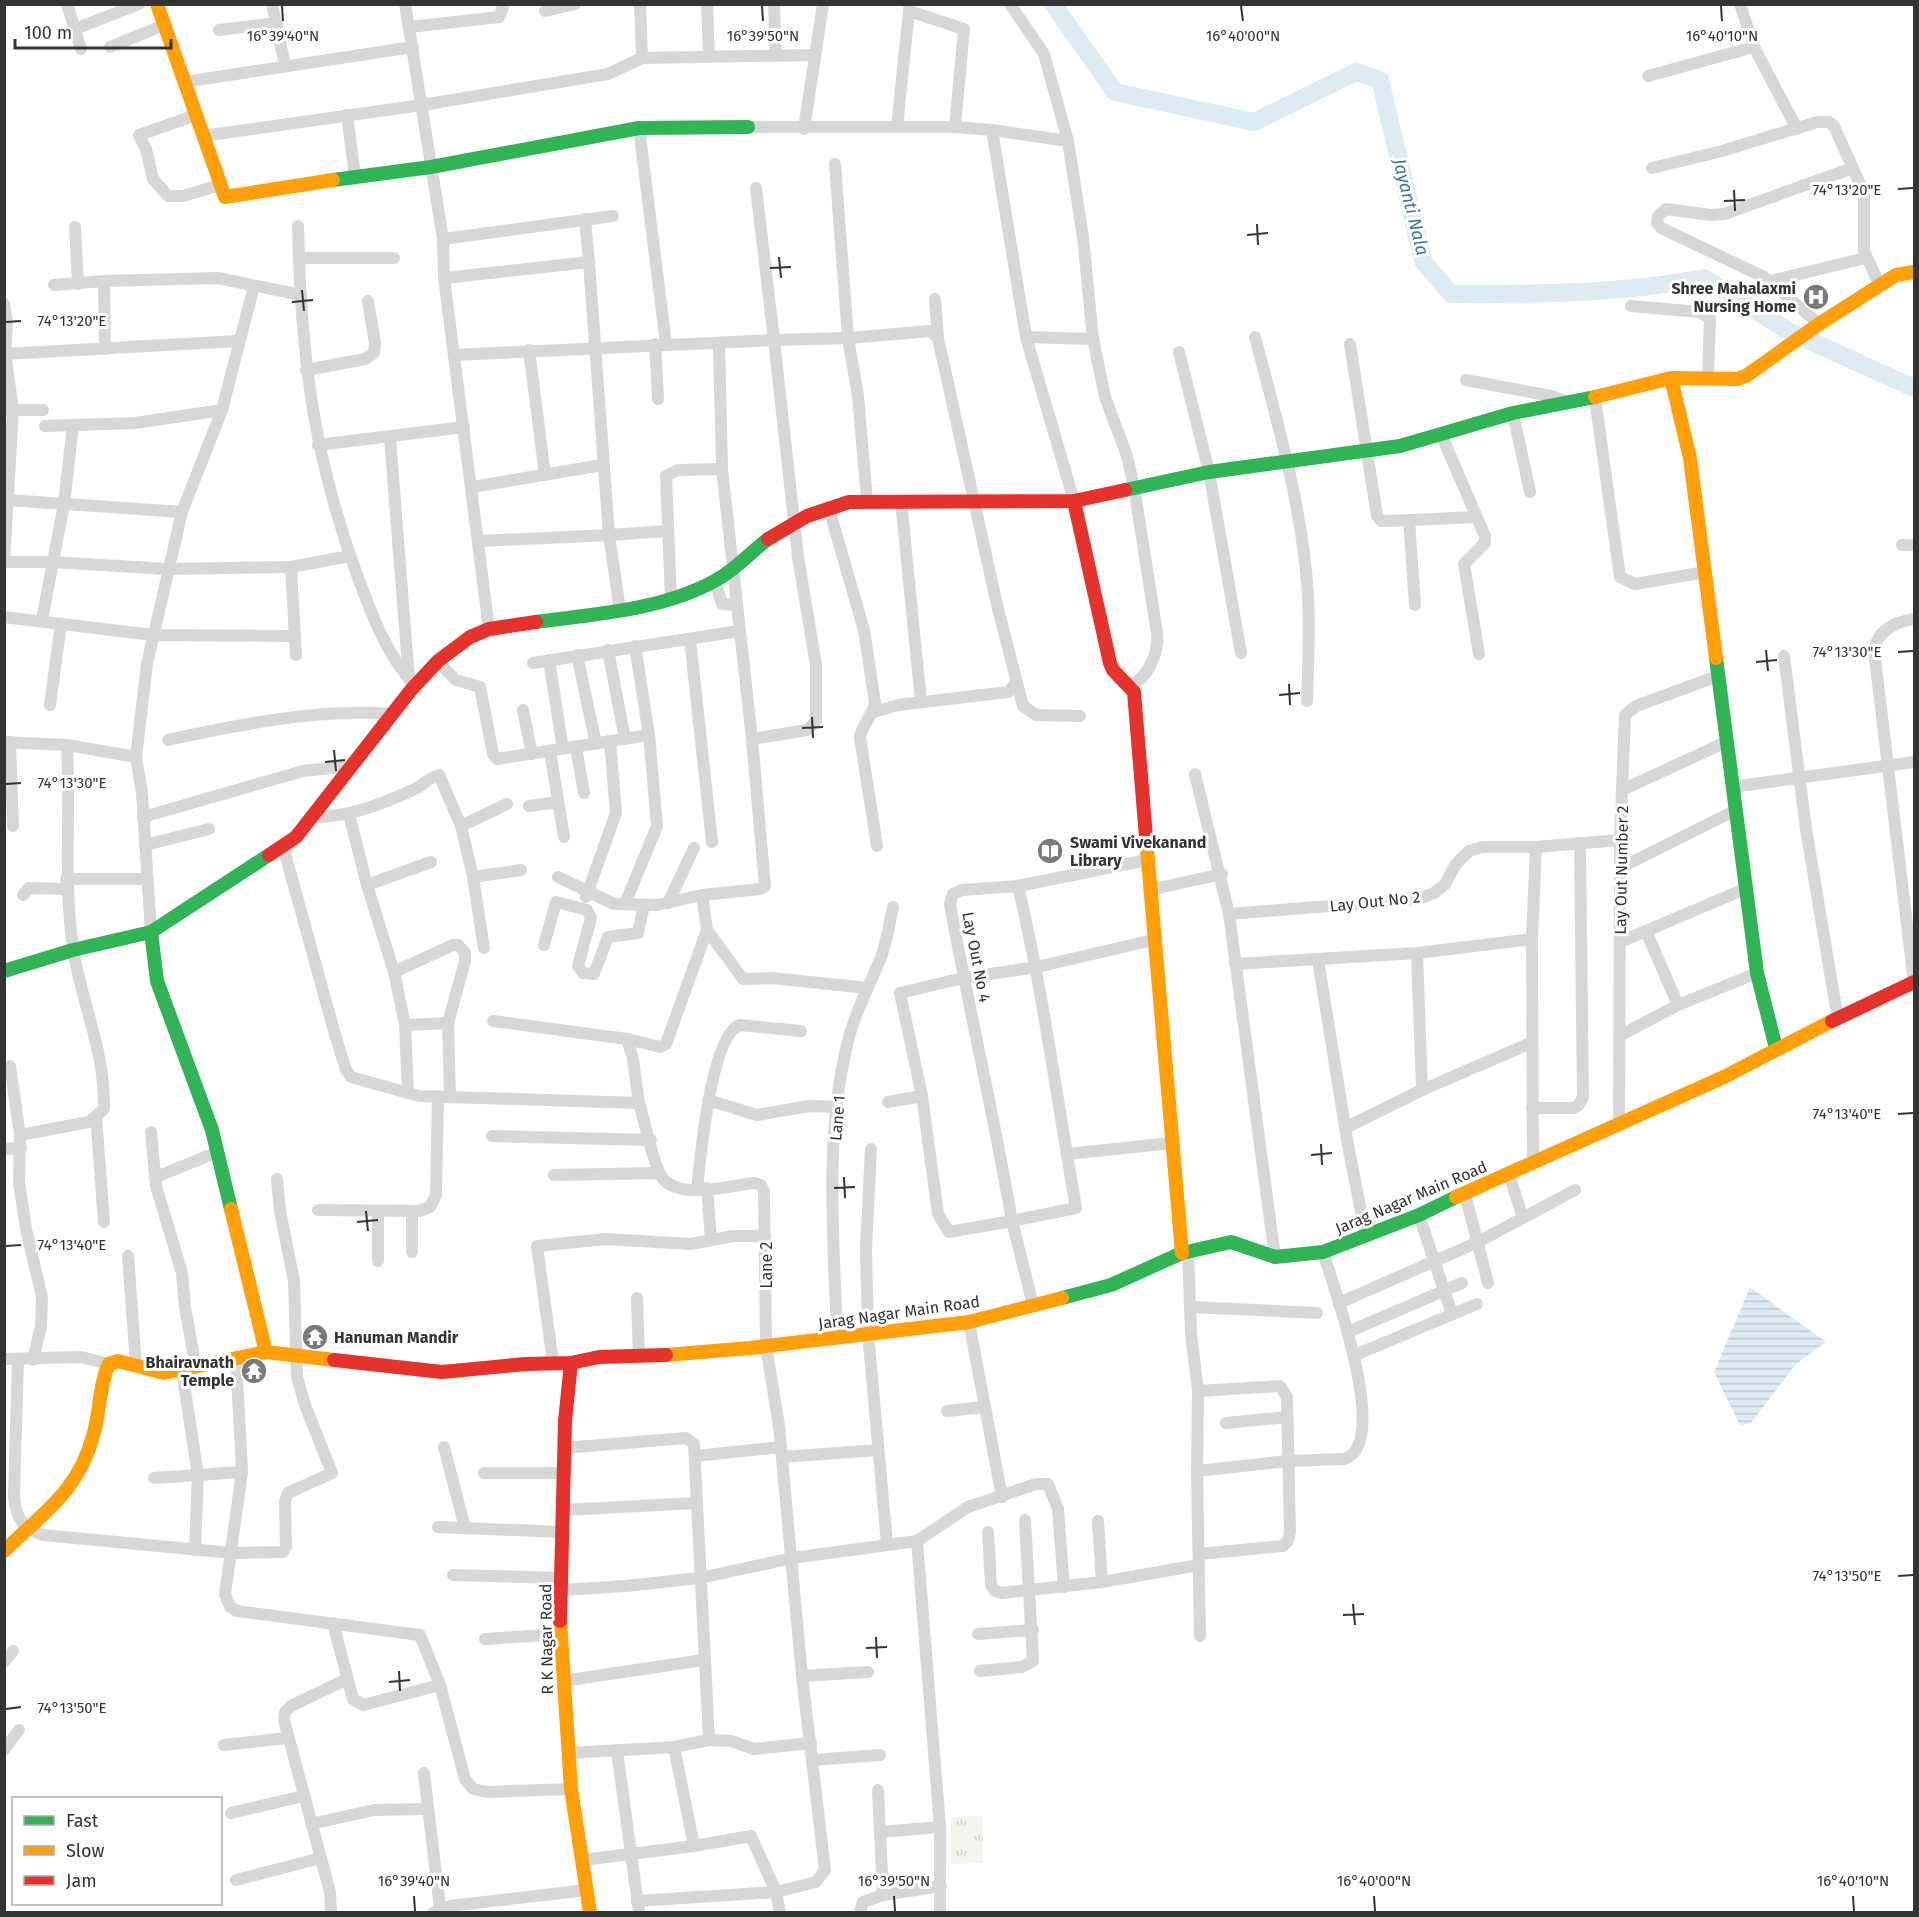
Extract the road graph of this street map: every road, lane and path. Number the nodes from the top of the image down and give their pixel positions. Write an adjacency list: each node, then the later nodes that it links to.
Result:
1 (67, 4): 19 (street)
2 (139, 4): 19 (street)
3 (157, 4): 17 (main road)
4 (272, 4): 16 (street)
5 (405, 4): 18 (street)
6 (504, 4): 18 (street)
7 (575, 4): 15 (street)
8 (640, 4): 28 (street)
9 (706, 4): 27 (street)
10 (774, 4): 25 (street)
11 (823, 4): 26 (street)
12 (1010, 4): 43 (street)
13 (1740, 4): 23 (street)
14 (910, 8): 36 (street); 37 (street)
15 (545, 11)
16 (277, 23): 20 (street); 29 (street)
17 (164, 25): 21 (street); 31 (main road)
18 (410, 27): 22 (street)
19 (75, 29): 24 (street)
20 (219, 30)
21 (110, 47)
22 (413, 47): 29 (street); 32 (street)
23 (1754, 47): 30 (street); 40 (street)
24 (81, 49)
25 (776, 55): 26 (street); 27 (street)
26 (814, 55): 39 (street)
27 (709, 57): 28 (street)
28 (642, 58): 32 (street)
29 (285, 66): 31 (street)
30 (1648, 76)
31 (184, 82): 33 (main road)
32 (422, 105): 34 (street); 45 (street)
33 (196, 115): 42 (main road); 49 (street)
34 (347, 116): 42 (street); 48 (street)
35 (748, 127): 38 (main road); 39 (street)
36 (897, 127): 37 (street); 39 (street)
37 (956, 127): 41 (street)
38 (639, 128): 45 (main road); 82 (street)
39 (804, 129)
40 (1797, 129): 46 (street); 47 (street)
41 (992, 130): 43 (street); 74 (street)
42 (203, 136): 49 (main road)
43 (1068, 141): 78 (street)
44 (835, 164): 76 (street)
45 (431, 167): 48 (main road); 55 (street)
46 (1652, 168)
47 (1853, 168): 58 (street); 63 (street)
48 (355, 176): 49 (main road)
49 (220, 185)
50 (756, 188): 79 (street)
51 (613, 216): 52 (street)
52 (585, 219): 55 (street); 59 (street)
53 (75, 226): 64 (street)
54 (298, 226): 56 (street)
55 (443, 239): 61 (street)
56 (299, 258): 57 (street); 68 (street)
57 (394, 258)
58 (1866, 258): 63 (street); 67 (street)
59 (589, 262): 61 (street); 84 (street)
60 (1914, 272): 67 (main road)
61 (444, 278): 89 (street)
62 (104, 281): 64 (street); 66 (street); 85 (street)
63 (1770, 281): 73 (street)
64 (78, 284): 65 (street)
65 (54, 285)
66 (254, 286): 68 (street); 80 (street)
67 (1880, 286): 73 (main road)
68 (301, 295): 90 (street)
69 (935, 298): 77 (street)
70 (368, 301): 90 (street)
71 (4, 304): 88 (street)
72 (1631, 306): 91 (street)
73 (1819, 324): 91 (main road)
74 (1026, 337): 78 (street); 119 (street)
75 (1255, 337): 108 (street)
76 (848, 338): 77 (street); 79 (street); 117 (street)
77 (938, 338): 121 (street)
78 (1093, 339): 114 (street)
79 (774, 340): 81 (street); 126 (street)
80 (238, 341): 85 (street); 99 (street)
81 (719, 343): 82 (street); 110 (street)
82 (661, 344): 84 (street); 95 (street)
83 (1350, 344): 107 (street)
84 (595, 347): 86 (street); 109 (street)
85 (105, 349): 88 (street)
86 (529, 350): 89 (street); 112 (street)
87 (1179, 352): 111 (street)
88 (5, 354): 97 (street)
89 (454, 355): 103 (street)
90 (306, 370): 106 (street)
91 (1708, 377): 92 (main road)
92 (1671, 378): 94 (main road); 136 (main road)
93 (1466, 380): 96 (street)
94 (1595, 398): 96 (main road); 136 (street)
95 (658, 399)
96 (1572, 403): 100 (main road)
97 (9, 409): 98 (street); 116 (street)
98 (43, 410)
99 (222, 410): 101 (street); 123 (street)
100 (1513, 412): 104 (main road); 115 (street)
101 (73, 425): 102 (street); 120 (street)
102 (45, 426)
103 (464, 427): 105 (street); 113 (street)
104 (1441, 434): 107 (main road); 124 (street)
105 (390, 438): 106 (street); 162 (street)
106 (318, 445): 130 (street)
107 (1368, 453): 108 (main road); 125 (street)
108 (1286, 460): 111 (main road); 165 (street)
109 (602, 465): 112 (street); 128 (street)
110 (722, 469): 127 (street); 135 (street)
111 (1209, 472): 114 (main road); 153 (street)
112 (545, 475): 113 (street)
113 (472, 487): 129 (street)
114 (1134, 487): 119 (main road); 164 (street)
115 (1530, 492)
116 (8, 500): 120 (street); 131 (street)
117 (867, 501): 118 (main road); 122 (main road)
118 (901, 501): 121 (main road); 166 (street)
119 (1074, 501): 121 (main road); 164 (main road)
120 (64, 504): 123 (street); 132 (street)
121 (975, 504): 163 (street)
122 (829, 509): 126 (main road); 169 (street)
123 (182, 512): 134 (street)
124 (1476, 517): 125 (street); 154 (street)
125 (1409, 520): 140 (street)
126 (794, 525): 135 (main road); 174 (street)
127 (668, 531): 128 (street); 138 (street)
128 (609, 535): 129 (street); 141 (street)
129 (479, 541): 146 (street)
130 (350, 556): 133 (street); 162 (street)
131 (4, 562): 132 (street)
132 (52, 562): 134 (street); 144 (street)
133 (291, 567): 134 (street); 149 (street)
134 (168, 569): 148 (street)
135 (733, 570): 137 (main road); 139 (street)
136 (1705, 572): 161 (main road)
137 (715, 581): 138 (main road); 139 (street)
138 (671, 598): 141 (main road)
139 (736, 604): 147 (street)
140 (1415, 605)
141 (620, 610): 146 (main road)
142 (4, 617): 144 (street)
143 (1914, 619): 187 (street)
144 (42, 620): 145 (street)
145 (61, 624): 148 (street); 167 (street)
146 (489, 629): 159 (main road)
147 (739, 631): 150 (street); 174 (street)
148 (153, 635): 149 (street); 184 (street)
149 (295, 636): 155 (street)
150 (690, 639): 151 (street); 205 (street)
151 (635, 646): 152 (street); 172 (street)
152 (608, 650): 156 (street); 173 (street)
153 (1241, 653)
154 (1479, 654)
155 (296, 655)
156 (577, 655): 158 (street); 180 (street)
157 (1784, 656): 189 (street)
158 (549, 660): 160 (street); 181 (street)
159 (437, 661): 162 (main road); 183 (street)
160 (533, 663)
161 (1718, 676): 178 (main road); 191 (street, Lay Out Number 2)
162 (411, 682): 170 (main road)
163 (1018, 687): 166 (street); 171 (street)
164 (1132, 689): 212 (main road)
165 (1307, 701)
166 (921, 702): 169 (street)
167 (50, 705)
168 (523, 710): 183 (street)
169 (874, 712): 209 (street)
170 (390, 714): 175 (street); 186 (main road)
171 (1080, 716)
172 (649, 735): 173 (street); 229 (street)
173 (625, 739): 176 (street)
174 (752, 739): 228 (street)
175 (168, 740)
176 (610, 741): 180 (street); 226 (street)
177 (7, 742): 179 (street); 200 (street)
178 (1726, 742): 190 (main road); 191 (street)
179 (67, 744): 184 (street); 220 (street)
180 (596, 744): 181 (street)
181 (570, 748): 182 (street); 192 (street)
182 (550, 751): 183 (street); 193 (street)
183 (532, 754)
184 (136, 758): 198 (street)
185 (1914, 762): 187 (street)
186 (350, 766): 198 (street); 199 (main road)
187 (1886, 766): 189 (street); 250 (street)
188 (1195, 774): 216 (street)
189 (1801, 778): 190 (street); 253 (street)
190 (1732, 787): 196 (main road)
191 (1622, 790): 204 (street, Lay Out Number 2)
192 (584, 793)
193 (558, 802): 195 (street); 203 (street)
194 (507, 804): 201 (street)
195 (529, 806)
196 (1736, 810): 214 (street); 223 (main road)
197 (349, 814): 199 (street); 201 (street); 221 (street)
198 (143, 817): 207 (street)
199 (311, 817): 208 (main road)
200 (13, 826)
201 (461, 826): 217 (street)
202 (209, 830): 207 (street)
203 (564, 837)
204 (1620, 840): 206 (street); 214 (street, Lay Out Number 2)
205 (712, 842)
206 (1580, 843): 210 (street); 271 (street)
207 (145, 845): 219 (street)
208 (283, 846): 235 (main road); 264 (street)
209 (877, 846)
210 (1536, 846): 232 (street, Lay Out No 2); 236 (street)
211 (693, 848): 227 (street)
212 (1147, 860): 222 (street, Lay Out No 4); 224 (main road)
213 (431, 862): 221 (street)
214 (1620, 868): 238 (street, Lay Out Number 2)
215 (521, 870): 217 (street)
216 (1222, 874): 224 (street); 232 (street)
217 (473, 877): 240 (street)
218 (558, 877): 226 (street)
219 (147, 879): 220 (street); 235 (street)
220 (66, 884): 225 (street); 241 (street)
221 (367, 885): 247 (street)
222 (1018, 886): 245 (street); 249 (street, Lay Out No 4)
223 (1748, 888): 234 (street); 248 (main road)
224 (1149, 890): 237 (main road)
225 (23, 895)
226 (585, 900): 229 (street); 231 (street); 239 (street)
227 (668, 903): 228 (street); 231 (street)
228 (704, 903): 233 (street)
229 (625, 904): 231 (street)
230 (893, 907): 251 (street, Lane 1)
231 (643, 913)
232 (1229, 914): 244 (street)
233 (707, 930): 251 (street); 259 (street)
234 (1646, 931): 238 (street); 252 (street)
235 (151, 932): 241 (main road); 282 (main road)
236 (1532, 939): 242 (street); 260 (street)
237 (1153, 940): 245 (street); 279 (main road)
238 (1620, 942): 258 (street, Lay Out Number 2)
239 (544, 945)
240 (484, 948)
241 (73, 950): 246 (main road); 272 (street)
242 (1417, 952): 243 (street); 263 (street)
243 (1318, 960): 244 (street); 274 (street)
244 (1235, 964): 308 (street)
245 (1037, 967): 249 (street); 283 (street)
246 (4, 971)
247 (394, 972): 255 (street); 256 (street)
248 (1757, 973): 252 (street); 261 (main road)
249 (963, 978): 265 (street); 298 (street, Lay Out No 4)
250 (1914, 982): 253 (main road, Jarag Nagar Main Road)
251 (867, 988): 270 (street, Lane 1)
252 (1678, 1005): 258 (street)
253 (1838, 1020): 261 (main road, Jarag Nagar Main Road)
254 (493, 1021): 259 (street)
255 (448, 1023): 256 (street); 266 (street)
256 (405, 1025): 264 (street)
257 (801, 1031): 267 (street)
258 (1621, 1035): 273 (street, Lay Out Number 2)
259 (627, 1039): 269 (street)
260 (1531, 1043): 263 (street); 271 (street)
261 (1776, 1048): 273 (main road, Jarag Nagar Main Road)
262 (10, 1066): 278 (street)
263 (1422, 1090): 274 (street)
264 (408, 1094): 266 (street)
265 (921, 1096): 268 (street); 298 (street)
266 (444, 1097): 269 (street); 295 (street)
267 (708, 1101): 270 (street); 290 (street)
268 (888, 1102)
269 (639, 1103): 277 (street)
270 (836, 1107): 324 (street, Lane 1)
271 (1532, 1108): 284 (street)
272 (96, 1116): 278 (street); 299 (street)
273 (1619, 1126): 284 (main road, Jarag Nagar Main Road)
274 (1345, 1128): 301 (street)
275 (151, 1132): 288 (street)
276 (492, 1136): 277 (street)
277 (651, 1140): 286 (street)
278 (21, 1141): 280 (street); 333 (street)
279 (1172, 1143): 283 (street); 305 (main road)
280 (4, 1149)
281 (871, 1149): 323 (street)
282 (215, 1153): 288 (street); 326 (main road)
283 (1066, 1154): 298 (street)
284 (1533, 1162): 285 (main road, Jarag Nagar Main Road)
285 (1508, 1172): 292 (main road, Jarag Nagar Main Road); 297 (street)
286 (658, 1173): 287 (street); 290 (street)
287 (554, 1175)
288 (156, 1177): 338 (street)
289 (277, 1179): 327 (street)
290 (702, 1189): 300 (street, Lane 2); 302 (street)
291 (1575, 1190): 297 (street)
292 (1465, 1194): 296 (main road, Jarag Nagar Main Road); 303 (street)
293 (318, 1210): 294 (street)
294 (378, 1211): 295 (street); 309 (street)
295 (412, 1211): 304 (street)
296 (1419, 1215): 301 (main road, Jarag Nagar Main Road); 310 (street)
297 (1523, 1218): 303 (street)
298 (1012, 1221): 317 (street, Lay Out No 4)
299 (104, 1222)
300 (765, 1236): 302 (street); 325 (street, Lane 2)
301 (1366, 1237): 306 (main road, Jarag Nagar Main Road)
302 (711, 1240): 334 (street)
303 (1478, 1242): 310 (street); 312 (street)
304 (412, 1252)
305 (1185, 1252): 308 (main road, Jarag Nagar Main Road); 317 (main road, Jarag Nagar Main Road); 318 (street)
306 (1323, 1252): 308 (main road, Jarag Nagar Main Road); 315 (street)
307 (128, 1256): 337 (street)
308 (1275, 1257)
309 (378, 1260)
310 (1434, 1261): 313 (street); 315 (street)
311 (1461, 1283): 313 (street)
312 (1488, 1283)
313 (1444, 1290): 320 (street); 322 (street)
314 (637, 1298): 329 (street)
315 (1339, 1302): 322 (street)
316 (1477, 1304): 320 (street)
317 (1033, 1305): 321 (main road, Jarag Nagar Main Road)
318 (1192, 1307): 319 (street); 339 (street)
319 (1317, 1313)
320 (1452, 1314): 328 (street)
321 (969, 1322): 323 (main road, Jarag Nagar Main Road); 340 (street)
322 (1348, 1332): 328 (street)
323 (868, 1333): 324 (main road, Jarag Nagar Main Road); 346 (street)
324 (837, 1337): 325 (main road, Jarag Nagar Main Road)
325 (766, 1346): 329 (main road, Jarag Nagar Main Road); 347 (street, Lane 2)
326 (266, 1352): 327 (main road, Jarag Nagar Main Road); 330 (main road, Jarag Nagar Main Road)
327 (296, 1355): 334 (main road, Jarag Nagar Main Road); 370 (street)
328 (1355, 1355): 349 (street)
329 (639, 1356): 335 (main road, Jarag Nagar Main Road)
330 (236, 1357): 338 (main road, Jarag Nagar Main Road); 351 (street)
331 (4, 1359): 332 (street)
332 (18, 1359): 333 (street); 363 (street)
333 (33, 1360): 336 (street)
334 (553, 1362): 335 (main road, Jarag Nagar Main Road)
335 (571, 1363): 345 (main road, R K Nagar Road)
336 (109, 1364): 337 (main road, Jarag Nagar Main Road); 363 (main road)
337 (136, 1365): 338 (main road, Jarag Nagar Main Road)
338 (189, 1369): 354 (street)
339 (1198, 1391): 342 (street); 350 (street)
340 (984, 1407): 341 (street); 356 (street)
341 (947, 1411)
342 (1287, 1417): 343 (street); 349 (street)
343 (1226, 1424)
344 (444, 1447): 362 (street)
345 (564, 1448): 348 (street); 353 (main road, R K Nagar Road)
346 (878, 1450): 347 (street); 367 (street)
347 (781, 1452): 348 (street); 371 (street, Lane 2)
348 (696, 1456): 357 (street)
349 (1287, 1461): 350 (street); 372 (street)
350 (1197, 1471): 372 (street)
351 (242, 1472): 354 (street); 370 (street)
352 (484, 1473): 353 (street)
353 (564, 1473): 358 (main road, R K Nagar Road)
354 (198, 1475): 355 (street); 368 (street)
355 (154, 1478)
356 (1002, 1497): 366 (street); 377 (street)
357 (697, 1503): 358 (street); 374 (street)
358 (563, 1510): 365 (main road, R K Nagar Road)
359 (1025, 1520): 378 (street)
360 (1098, 1521): 375 (street)
361 (438, 1527): 362 (street)
362 (465, 1528): 365 (street)
363 (27, 1529): 368 (street); 369 (main road)
364 (988, 1532): 378 (street)
365 (563, 1533): 376 (main road, R K Nagar Road)
366 (917, 1541): 367 (street); 412 (street)
367 (887, 1544): 371 (street)
368 (195, 1550): 370 (street)
369 (4, 1551)
370 (232, 1553): 379 (street)
371 (792, 1558): 374 (street); 390 (street, Lane 2)
372 (1199, 1560): 375 (street); 383 (street)
373 (453, 1575): 376 (street)
374 (700, 1578): 376 (street); 386 (street)
375 (1102, 1582): 377 (street)
376 (561, 1584): 381 (main road, R K Nagar Road)
377 (1064, 1587): 378 (street)
378 (1029, 1590): 380 (street)
379 (333, 1623): 391 (street); 393 (street)
380 (1033, 1630): 382 (street); 388 (street)
381 (560, 1634): 384 (street); 392 (main road, R K Nagar Road)
382 (978, 1634)
383 (1200, 1636)
384 (485, 1639)
385 (13, 1651): 387 (street)
386 (703, 1660): 392 (street); 396 (street)
387 (4, 1662)
388 (980, 1671)
389 (868, 1672): 390 (street)
390 (802, 1676): 397 (street, Lane 2)
391 (347, 1679): 393 (street); 395 (street)
392 (563, 1682): 402 (main road, R K Nagar Road)
393 (440, 1685): 406 (street)
394 (19, 1730): 400 (street)
395 (287, 1738): 398 (street); 408 (street)
396 (708, 1740): 397 (street); 399 (street)
397 (811, 1743): 404 (street, Lane 2)
398 (224, 1746)
399 (674, 1747): 401 (street); 414 (street)
400 (4, 1750)
401 (617, 1751): 402 (street); 415 (street)
402 (568, 1753): 406 (main road, R K Nagar Road)
403 (880, 1755): 404 (street)
404 (812, 1760): 421 (street, Lane 2)
405 (424, 1773): 409 (street)
406 (571, 1789): 417 (main road, R K Nagar Road)
407 (878, 1790): 413 (street)
408 (303, 1796): 410 (street); 411 (street)
409 (428, 1809): 411 (street); 425 (street)
410 (231, 1813)
411 (311, 1824): 416 (street)
412 (940, 1827): 413 (street); 419 (street)
413 (880, 1832): 422 (street)
414 (694, 1846): 415 (street); 421 (street)
415 (630, 1855): 417 (street); 424 (street)
416 (321, 1858): 418 (street); 426 (street)
417 (583, 1860): 420 (main road, R K Nagar Road)
418 (236, 1880)
419 (941, 1886): 422 (street); 430 (street)
420 (587, 1890): 423 (street); 427 (main road, R K Nagar Road)
421 (776, 1892): 424 (street, Lane 2); 428 (street)
422 (883, 1895): 429 (street)
423 (504, 1907): 425 (street)
424 (638, 1907)
425 (437, 1910)
426 (331, 1912)
427 (590, 1912)
428 (780, 1912)
429 (860, 1912)
430 (940, 1912)

